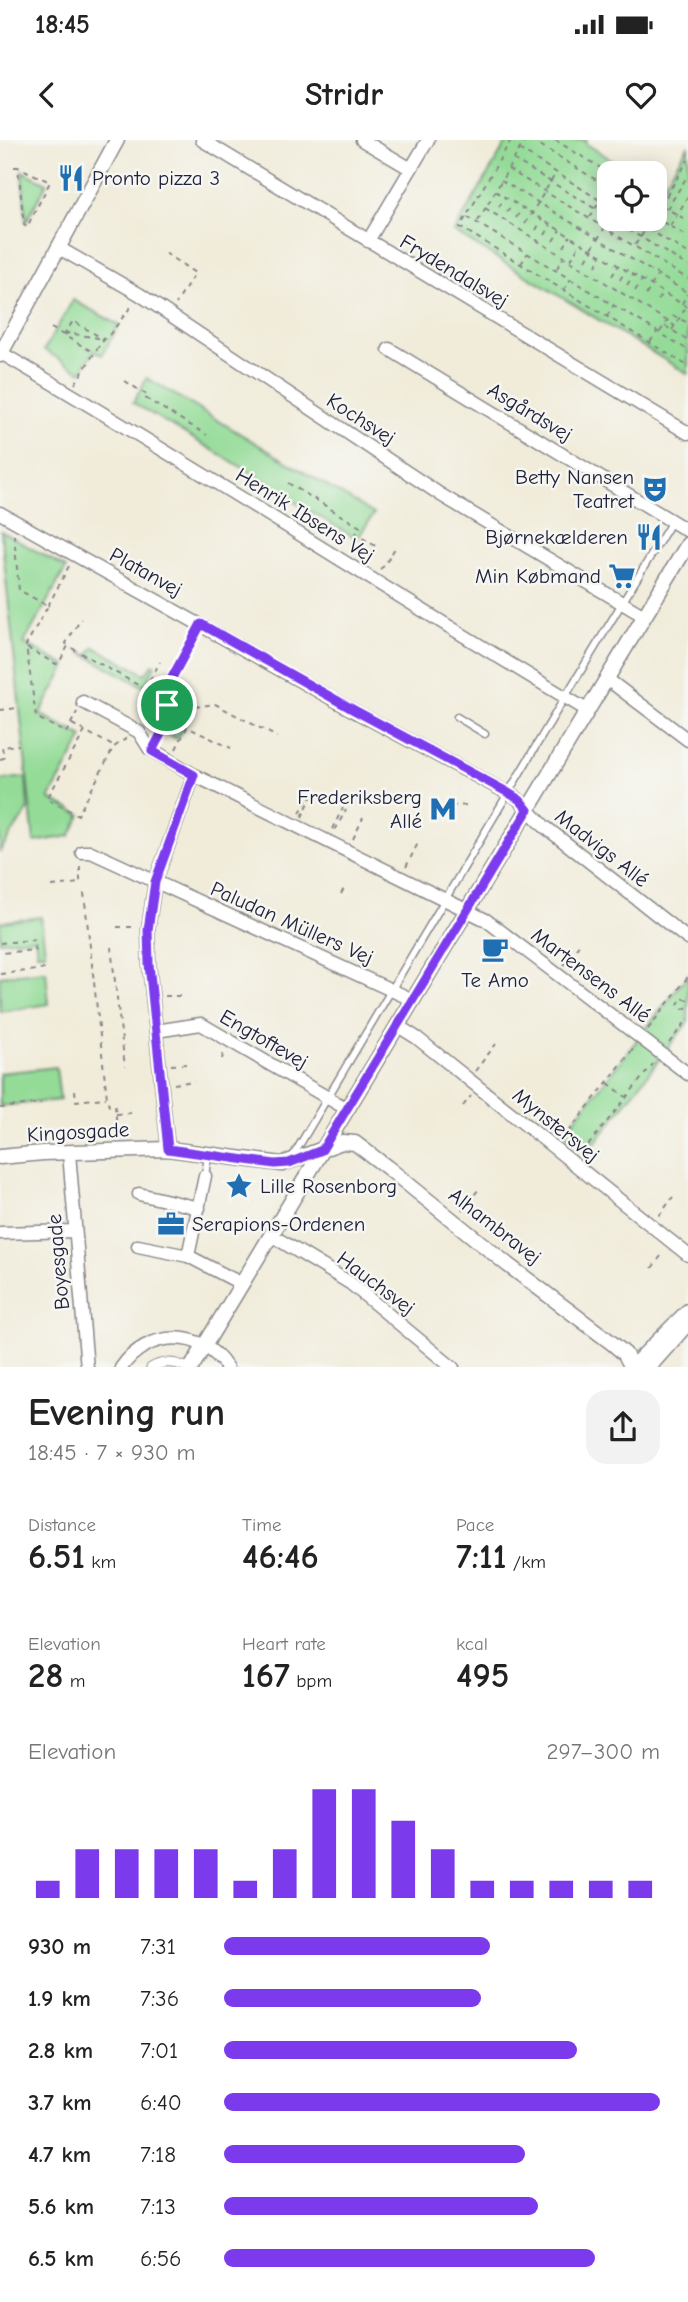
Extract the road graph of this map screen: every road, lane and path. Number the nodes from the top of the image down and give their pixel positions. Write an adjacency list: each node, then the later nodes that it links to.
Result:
1 (117, 140): 67 (street)
2 (202, 140): 62 (street, Frydendalsvej)
3 (362, 140): 15 (street)
4 (428, 140): 15 (street)
5 (511, 140): 39 (path)
6 (525, 140): 9 (path)
7 (532, 140): 20 (path)
8 (555, 140): 12 (path)
9 (519, 149): 10 (path); 17 (path)
10 (513, 159): 16 (path); 21 (path)
11 (688, 160): 24 (path)
12 (597, 166)
13 (14, 167): 14 (path)
14 (18, 167): 14 (path)
15 (411, 169): 62 (street)
16 (508, 169): 19 (path); 23 (path)
17 (556, 173): 21 (path); 27 (path)
18 (688, 174): 35 (path)
19 (501, 180): 22 (path); 29 (path)
20 (597, 181)
21 (550, 182): 23 (path); 34 (path)
22 (495, 191): 25 (path); 33 (path)
23 (545, 191): 29 (path); 41 (path)
24 (667, 195)
25 (505, 197): 28 (path); 31 (path)
26 (688, 197): 38 (path)
27 (597, 198)
28 (514, 202): 32 (path); 36 (path)
29 (538, 202): 37 (path); 61 (path)
30 (597, 205): 34 (path)
31 (499, 207)
32 (523, 207): 37 (path); 40 (path)
33 (485, 208): 44 (path); 73 (path)
34 (595, 209): 41 (path)
35 (667, 209): 38 (path)
36 (508, 212)
37 (532, 213): 42 (path); 45 (path)
38 (678, 215): 43 (path); 49 (path)
39 (467, 216): 44 (path); 76 (path)
40 (516, 218)
41 (589, 218): 46 (path)
42 (542, 219): 48 (path); 50 (path)
43 (688, 221)
44 (477, 222): 70 (path)
45 (526, 223)
46 (597, 223)
47 (667, 224): 49 (path)
48 (551, 225): 51 (path); 57 (path)
49 (670, 226): 60 (path)
50 (536, 230)
51 (560, 230): 58 (path); 63 (path)
52 (603, 231): 61 (path)
53 (610, 231): 65 (path)
54 (631, 231): 59 (path)
55 (644, 231): 59 (path)
56 (653, 232): 71 (path)
57 (545, 235)
58 (570, 236): 64 (path); 66 (path)
59 (640, 237): 65 (path); 79 (path)
60 (688, 237)
61 (598, 239): 68 (path); 83 (path)
62 (368, 241): 122 (street, Frydendalsvej)
63 (553, 241)
64 (581, 242): 68 (path); 75 (path)
65 (635, 246): 87 (path)
66 (564, 247)
67 (59, 248): 95 (street, Kochsvej); 115 (street)
68 (592, 249): 72 (path); 74 (path)
69 (165, 253): 98 (path)
70 (528, 253): 76 (path); 80 (path)
71 (688, 253)
72 (602, 255): 77 (path); 78 (path)
73 (564, 257): 75 (path); 80 (path)
74 (586, 260)
75 (570, 261): 104 (path)
76 (521, 264): 91 (path)
77 (618, 265): 81 (path); 84 (path)
78 (596, 266)
79 (688, 266)
80 (556, 270): 85 (path)
81 (626, 270): 82 (path); 88 (path)
82 (634, 274): 86 (path); 89 (path)
83 (658, 275): 90 (path); 94 (path)
84 (611, 276)
85 (571, 279): 91 (path); 100 (path)
86 (642, 279): 90 (path); 92 (path)
87 (688, 279)
88 (620, 280)
89 (627, 285)
90 (652, 285): 93 (path); 96 (path)
91 (564, 290): 102 (path)
92 (635, 291)
93 (663, 292): 97 (path); 99 (path)
94 (688, 293): 99 (path)
95 (139, 294): 112 (path); 133 (street, Kochsvej)
96 (646, 295)
97 (658, 300)
98 (176, 304)
99 (682, 304): 101 (path)
100 (614, 305): 102 (path); 110 (path)
101 (687, 307): 103 (path)
102 (607, 316): 114 (path)
103 (679, 318): 104 (path); 105 (path); 107 (path)
104 (667, 321): 106 (path); 107 (path)
105 (688, 323)
106 (664, 325): 109 (path); 110 (path)
107 (675, 326): 109 (path)
108 (51, 328): 111 (path)
109 (672, 330): 113 (path)
110 (658, 332): 114 (path); 117 (path)
111 (64, 335): 112 (path); 112 (path); 118 (path)
112 (105, 340): 118 (path)
113 (688, 340)
114 (650, 342): 119 (path)
115 (2, 345): 121 (street, Henrik Ibsens Vej)
116 (389, 349): 126 (street, Asgårdsvej)
117 (688, 350)
118 (94, 353): 121 (path)
119 (688, 366)
120 (125, 381): 123 (path)
121 (69, 393): 132 (street, Henrik Ibsens Vej)
122 (688, 433)
123 (207, 435)
124 (288, 484): 128 (path)
125 (6, 516): 131 (street, Platanvej); 134 (path)
126 (672, 521): 127 (street, Asgårdsvej); 133 (lane)
127 (688, 531)
128 (377, 547)
129 (396, 548): 132 (path)
130 (686, 551): 135 (street)
131 (75, 554): 134 (path); 137 (street, Platanvej)
132 (367, 576): 143 (street, Henrik Ibsens Vej)
133 (623, 603): 135 (street, Kochsvej); 143 (lane)
134 (48, 606): 139 (path)
135 (645, 616): 141 (street)
136 (81, 619): 138 (path)
137 (201, 624): 144 (path); 164 (street, Platanvej)
138 (68, 646): 139 (path); 142 (path)
139 (26, 647): 151 (path)
140 (160, 662): 142 (path)
141 (607, 679): 149 (street); 156 (street)
142 (145, 689): 144 (path)
143 (565, 697): 149 (street, Henrik Ibsens Vej); 164 (lane)
144 (161, 698): 146 (path)
145 (83, 702): 151 (path); 152 (street)
146 (167, 705): 155 (path); 160 (path)
147 (18, 708): 148 (path)
148 (0, 710)
149 (587, 710): 169 (street)
150 (457, 717): 154 (lane)
151 (71, 724): 153 (path)
152 (134, 729): 158 (path); 160 (street)
153 (85, 731): 158 (path); 158 (path)
154 (485, 734)
155 (277, 737)
156 (688, 740)
157 (19, 746): 161 (path)
158 (114, 747)
159 (231, 748): 162 (path)
160 (152, 751): 162 (street, Martensens Allé)
161 (0, 759)
162 (171, 760): 163 (street, Martensens Allé)
163 (194, 775): 171 (street, Martensens Allé); 177 (street)
164 (509, 793): 169 (street, Platanvej); 182 (lane)
165 (310, 796): 171 (path)
166 (470, 805): 167 (path)
167 (451, 806)
168 (345, 809): 172 (path)
169 (528, 810): 183 (street); 186 (street, Madvigs Allé)
170 (363, 818): 174 (path)
171 (296, 826): 172 (street, Martensens Allé)
172 (328, 842): 174 (street, Martensens Allé)
173 (418, 844): 176 (path)
174 (348, 852): 176 (street, Martensens Allé)
175 (81, 858): 177 (street, Paludan Müllers Vej); 179 (path)
176 (401, 877): 182 (street, Martensens Allé)
177 (155, 882): 185 (street); 197 (street, Paludan Müllers Vej)
178 (346, 885): 181 (path)
179 (52, 887)
180 (84, 892): 221 (path)
181 (341, 894)
182 (445, 899): 183 (street, Martensens Allé); 197 (lane)
183 (467, 910): 194 (street, Martensens Allé); 201 (street)
184 (117, 927): 185 (path)
185 (148, 930): 200 (street)
186 (688, 939)
187 (17, 942): 188 (path); 191 (path); 191 (path)
188 (0, 943)
189 (580, 943): 194 (path)
190 (111, 947): 212 (path)
191 (18, 951): 192 (path)
192 (0, 953)
193 (45, 969): 195 (path)
194 (557, 973): 208 (street, Martensens Allé)
195 (0, 974)
196 (688, 977): 199 (path)
197 (391, 989): 201 (street, Paludan Müllers Vej); 222 (lane)
198 (184, 996): 200 (path)
199 (674, 996): 202 (path); 208 (path)
200 (153, 997): 207 (street)
201 (413, 1000): 206 (street)
202 (679, 1000): 203 (path); 204 (path)
203 (688, 1000)
204 (688, 1007)
205 (688, 1019): 210 (path)
206 (398, 1026): 215 (street, Mynstersvej); 225 (street)
207 (156, 1031): 213 (street); 222 (street, Engtoftevej)
208 (642, 1038): 210 (street, Martensens Allé); 217 (path)
209 (496, 1044): 215 (path)
210 (661, 1053): 214 (street, Martensens Allé); 220 (path)
211 (187, 1064): 213 (path)
212 (125, 1067)
213 (160, 1067): 218 (street)
214 (688, 1074)
215 (469, 1079): 229 (street, Mynstersvej)
216 (194, 1081): 218 (path)
217 (607, 1082): 220 (path); 229 (path)
218 (162, 1085): 228 (street)
219 (75, 1090): 221 (path)
220 (627, 1097): 236 (path)
221 (107, 1098): 227 (path)
222 (327, 1098): 225 (street, Engtoftevej); 235 (lane)
223 (41, 1103): 224 (path)
224 (0, 1108)
225 (347, 1109): 231 (street)
226 (131, 1113): 227 (path)
227 (116, 1114): 230 (path)
228 (168, 1149): 230 (street, Kingosgade); 233 (street, Kingosgade)
229 (555, 1149): 236 (street, Mynstersvej)
230 (118, 1150): 232 (street, Kingosgade)
231 (322, 1150): 235 (street, Kingosgade); 242 (street, Alhambravej); 246 (street)
232 (69, 1153): 234 (street, Kingosgade); 244 (street, Boyesgade)
233 (208, 1154): 235 (street, Kingosgade); 237 (lane)
234 (0, 1157)
235 (289, 1163)
236 (574, 1164): 243 (street, Mynstersvej)
237 (205, 1176): 241 (street)
238 (479, 1189): 242 (path)
239 (139, 1194): 241 (street)
240 (673, 1197): 243 (path)
241 (198, 1208): 250 (street)
242 (453, 1220): 262 (street, Alhambravej)
243 (651, 1226): 247 (street, Mynstersvej)
244 (75, 1231): 245 (street); 256 (street, Boyesgade)
245 (0, 1233)
246 (271, 1235): 252 (street); 261 (street, Hauchsvej)
247 (673, 1242): 249 (street, Mynstersvej); 251 (path)
248 (138, 1246): 250 (street)
249 (688, 1255)
250 (188, 1256): 252 (street)
251 (652, 1268)
252 (242, 1284): 255 (street)
253 (688, 1311): 262 (street)
254 (688, 1323): 263 (street)
255 (205, 1346): 257 (street); 259 (street); 260 (street)
256 (87, 1367)
257 (121, 1367)
258 (151, 1367): 259 (street)
259 (189, 1367)
260 (227, 1367)
261 (453, 1367)
262 (632, 1367)
263 (648, 1367)

